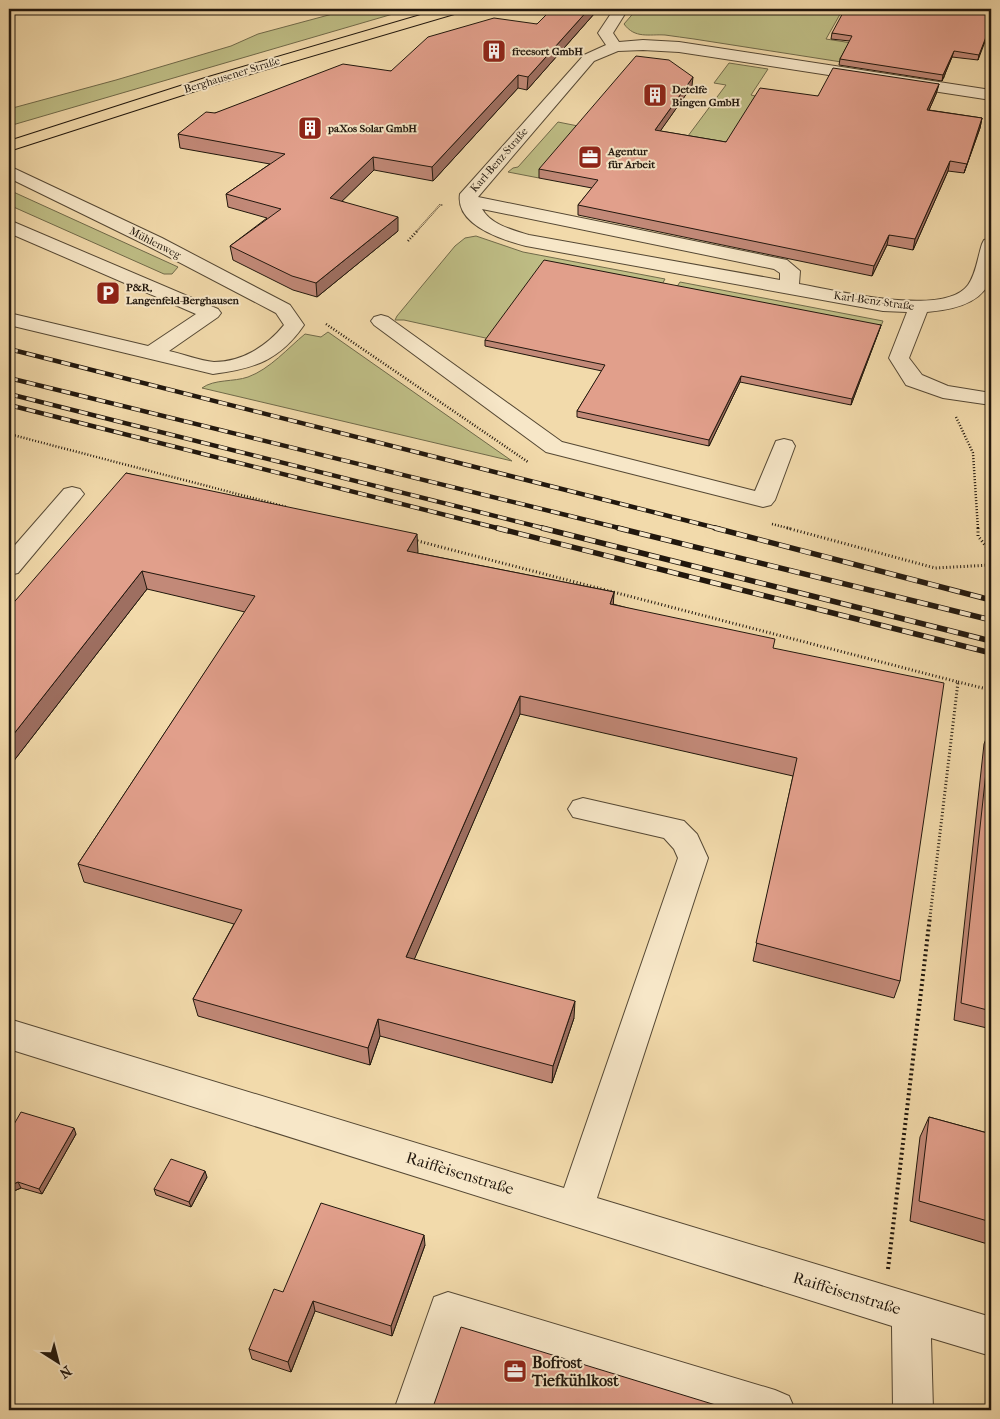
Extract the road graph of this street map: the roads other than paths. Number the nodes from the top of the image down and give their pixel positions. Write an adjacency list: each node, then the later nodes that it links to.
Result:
1 (456, 9): 5 (main road, Berghausener Straße)
2 (621, 9): 3 (street)
3 (615, 47): 4 (street, Karl-Benz-Straße); 7 (street, Karl-Benz-Straße)
4 (991, 95)
5 (9, 146)
6 (9, 171): 14 (street, Mühlenweg)
7 (468, 201): 10 (street, Karl-Benz-Straße); 10 (street)
8 (9, 226): 14 (street)
9 (991, 244): 11 (street, Karl-Benz-Straße)
10 (789, 288): 11 (street, Karl-Benz-Straße)
11 (919, 308): 15 (street)
12 (9, 319): 14 (street)
13 (382, 321): 18 (street)
14 (152, 353)
15 (943, 392): 16 (street); 17 (street)
16 (991, 399)
17 (954, 414)
18 (784, 446)
19 (72, 494): 20 (street)
20 (9, 567)
21 (583, 810): 23 (street)
22 (9, 1034): 23 (street, Raiffeisenstraße)
23 (575, 1209): 24 (street, Raiffeisenstraße)
24 (897, 1309): 25 (street, Raiffeisenstraße); 28 (street, Raiffeisenstraße)
25 (991, 1336)
26 (414, 1410): 27 (street)
27 (775, 1410)
28 (913, 1410)

